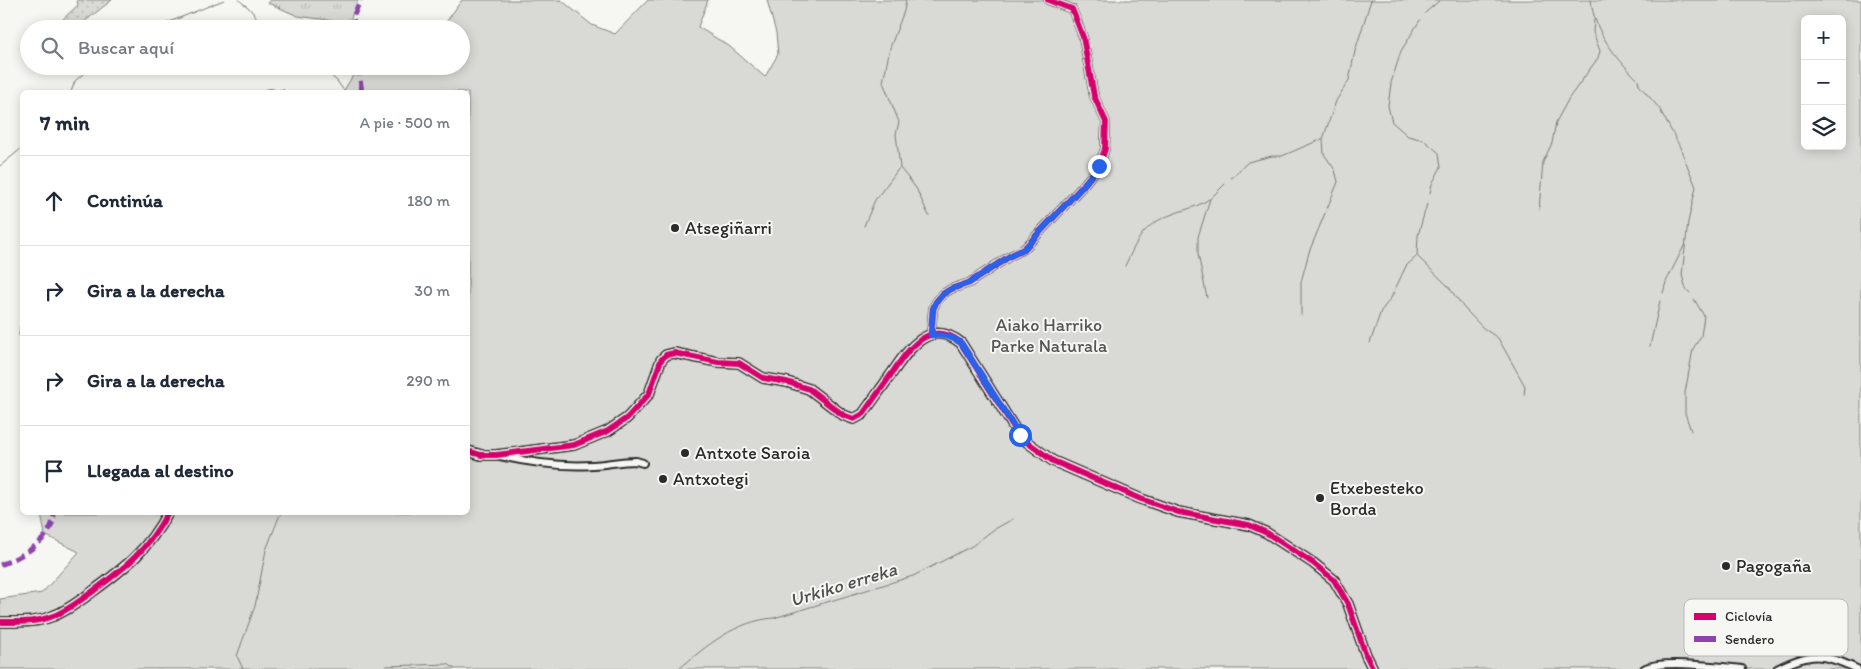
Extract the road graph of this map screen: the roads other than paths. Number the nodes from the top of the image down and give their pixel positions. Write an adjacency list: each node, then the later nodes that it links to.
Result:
1 (1048, 0): 2 (street)
2 (931, 335): 4 (street); 8 (street)
3 (470, 452): 4 (street)
4 (496, 455): 5 (street)
5 (642, 463)
6 (166, 515): 7 (street)
7 (0, 622)
8 (1373, 669)
9 (1644, 669): 10 (street)
10 (1742, 669)
11 (1776, 669): 12 (street)
12 (1857, 669)

